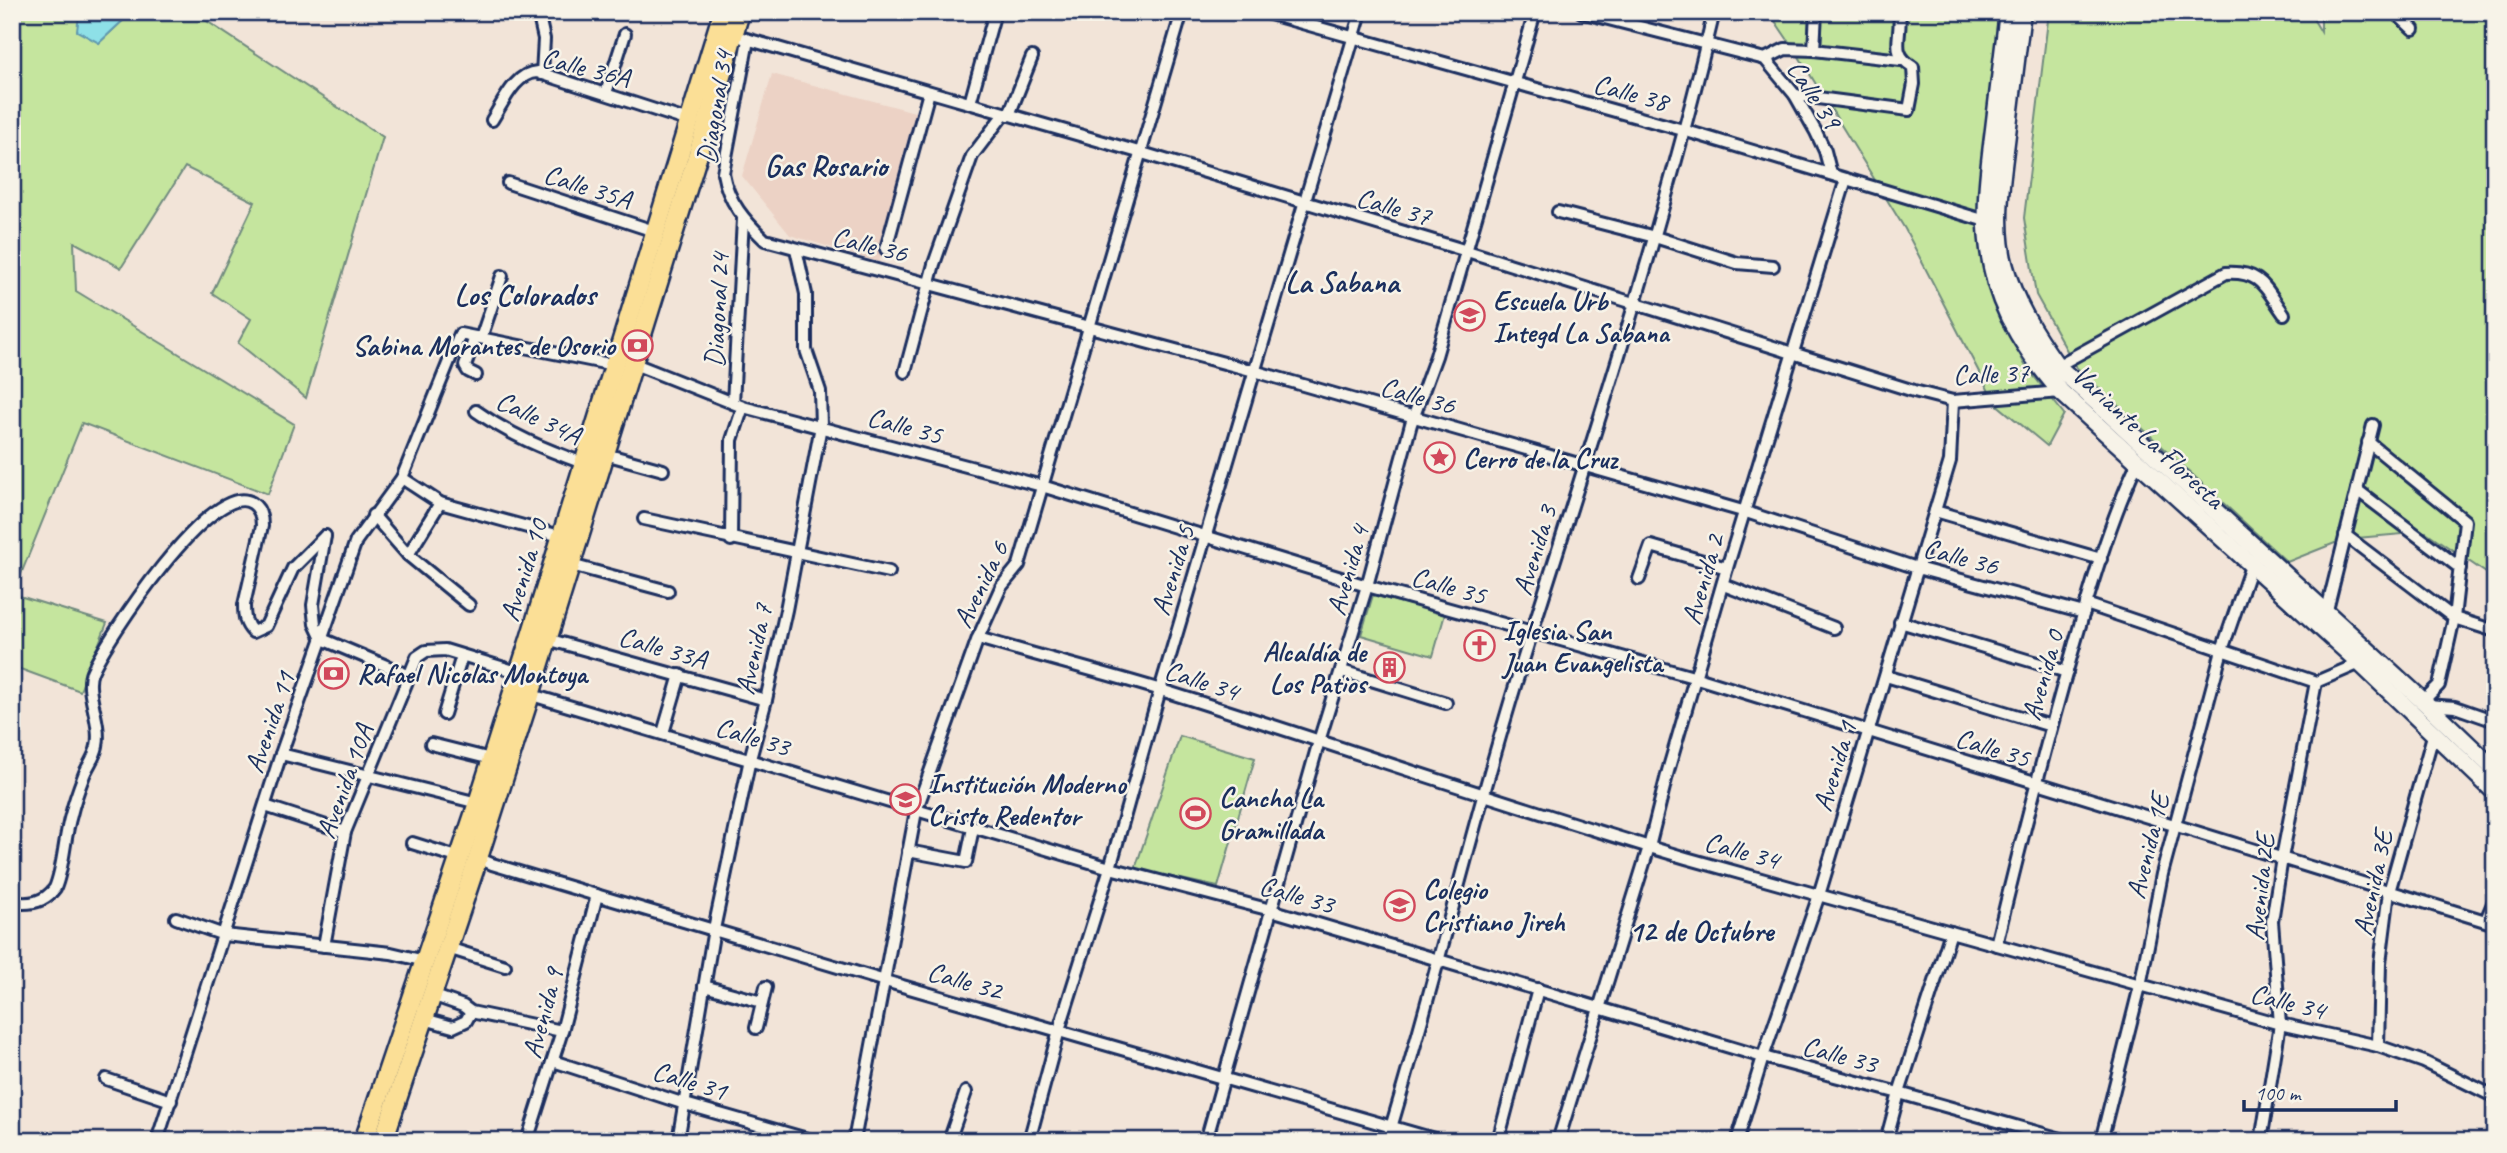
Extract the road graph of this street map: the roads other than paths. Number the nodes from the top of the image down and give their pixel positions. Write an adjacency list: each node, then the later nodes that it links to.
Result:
1 (538, 12): 26 (street)
2 (740, 12): 17 (main road, Avenida 10)
3 (995, 12): 31 (street)
4 (1182, 12): 36 (street, Avenida 6)
5 (1263, 12): 20 (street, Calle 38)
6 (1361, 12): 20 (street, Avenida 5)
7 (1535, 12): 27 (street, Avenida 4)
8 (1581, 12): 16 (street, Calle 39)
9 (1636, 12): 16 (street)
10 (1714, 12): 21 (street, Avenida 3)
11 (1816, 12): 22 (street)
12 (1899, 12): 25 (street)
13 (2008, 12): 39 (main road, Variante La Floresta)
14 (2022, 12): 39 (main road, Variante La Floresta)
15 (2395, 12): 18 (street)
16 (1633, 25): 21 (street, Calle 39)
17 (730, 29): 28 (street, Calle 37); 34 (main road, Avenida 10); 43 (street, Diagonal 34); 59 (main road, Avenida 10)
18 (2413, 29)
19 (625, 34): 29 (street)
20 (1353, 38): 27 (street, Calle 38); 41 (street, Avenida 5)
21 (1706, 43): 24 (street, Calle 39); 35 (street, Avenida 3)
22 (1814, 50): 24 (street); 25 (street)
23 (1032, 57): 32 (street)
24 (1765, 59): 30 (street, Calle 39)
25 (1901, 60): 30 (street)
26 (542, 74): 29 (street, Calle 36A); 33 (street, Calle 36A)
27 (1513, 83): 35 (street, Calle 38); 49 (street, Avenida 4)
28 (929, 92): 31 (street, Calle 37); 48 (street)
29 (606, 93): 34 (street, Calle 36A)
30 (1795, 94): 37 (street, Calle 39)
31 (970, 103): 32 (street, Calle 37)
32 (1006, 115): 36 (street, Calle 37); 52 (street)
33 (492, 120)
34 (689, 121): 45 (main road, Avenida 10)
35 (1683, 130): 37 (street, Calle 38); 46 (street, Avenida 3)
36 (1142, 153): 41 (street, Calle 37); 55 (street, Avenida 6)
37 (1830, 174): 38 (street, Calle 38)
38 (1846, 179): 44 (street, Calle 38); 58 (street, Avenida 2)
39 (1994, 181): 44 (main road, Variante La Floresta); 60 (main road, Variante La Floresta)
40 (508, 183): 45 (street, Calle 35A)
41 (1303, 203): 49 (street, Calle 37); 61 (street, Avenida 5)
42 (1558, 212): 46 (street)
43 (743, 219): 47 (street, Calle 36); 66 (street, Diagonal 24)
44 (1986, 221): 64 (main road, Variante La Floresta)
45 (654, 231): 59 (main road, Avenida 10)
46 (1655, 237): 50 (street); 53 (street, Avenida 3)
47 (796, 249): 52 (street, Calle 36); 70 (street, Avenida 7)
48 (886, 249)
49 (1467, 251): 53 (street, Calle 37); 68 (street, Avenida 4)
50 (1773, 266)
51 (502, 276): 57 (street)
52 (929, 283): 55 (street, Calle 36); 62 (street)
53 (1636, 304): 58 (street, Calle 37); 75 (street, Avenida 3)
54 (2284, 314): 60 (street)
55 (1090, 326): 61 (street, Calle 36); 78 (street, Avenida 6)
56 (460, 334): 57 (street, Calle 35); 77 (street, Avenida 11)
57 (478, 338): 59 (street, Calle 35); 63 (street)
58 (1792, 353): 65 (street, Calle 37); 82 (street, Avenida 2)
59 (623, 364): 66 (street, Calle 35); 72 (main road, Avenida 10); 73 (main road, Avenida 10)
60 (2057, 366): 104 (main road, Variante La Floresta)
61 (1254, 371): 68 (street, Calle 36); 87 (street, Avenida 5)
62 (905, 372)
63 (476, 375)
64 (2060, 392): 65 (street, Calle 37); 74 (main road, Variante La Floresta)
65 (1953, 401): 81 (street, Avenida 1)
66 (738, 405): 70 (street, Calle 35); 88 (street)
67 (475, 411): 73 (street, Calle 34A)
68 (1414, 418): 75 (street, Calle 36); 100 (street, Avenida 4)
69 (2373, 425): 71 (street)
70 (821, 426): 78 (street, Calle 35); 89 (street, Avenida 7)
71 (2368, 442): 79 (street); 96 (street)
72 (605, 454): 76 (street); 92 (main road, Avenida 10)
73 (583, 463): 86 (main road, Avenida 10)
74 (2137, 463): 91 (street, Avenida 0); 93 (main road, Variante La Floresta)
75 (1583, 465): 82 (street, Calle 36); 109 (street, Avenida 3)
76 (663, 470)
77 (402, 478): 80 (street); 83 (street, Avenida 11)
78 (1042, 486): 87 (street, Calle 35); 110 (street, Avenida 6)
79 (2357, 490): 85 (street); 96 (street)
80 (440, 503): 86 (street); 90 (street)
81 (1935, 511): 91 (street); 95 (street, Avenida 1)
82 (1745, 512): 94 (street, Avenida 2); 95 (street, Calle 36)
83 (373, 515): 90 (street); 111 (street, Avenida 11)
84 (644, 519): 88 (street)
85 (2345, 535): 104 (street); 105 (street)
86 (560, 536): 118 (main road, Avenida 10)
87 (1207, 536): 100 (street, Calle 35); 124 (street, Avenida 5)
88 (731, 540): 89 (street)
89 (796, 553): 97 (street); 126 (street, Avenida 7)
90 (408, 555): 102 (street)
91 (2101, 559): 103 (street, Avenida 0)
92 (571, 565): 101 (street); 112 (main road, Avenida 10)
93 (2251, 566): 113 (street, Avenida 1E); 115 (main road, Variante La Floresta)
94 (1727, 568): 98 (street); 99 (street, Avenida 2)
95 (1917, 568): 103 (street, Calle 36); 106 (street, Avenida 1)
96 (2460, 568): 105 (street)
97 (888, 572)
98 (1639, 579)
99 (1724, 585): 107 (street); 122 (street, Avenida 2)
100 (1367, 586): 109 (street, Calle 35); 116 (street, Avenida 4)
101 (668, 591)
102 (469, 605)
103 (2085, 608): 113 (street, Calle 36); 117 (street, Avenida 0)
104 (2326, 614): 115 (main road, Variante La Floresta)
105 (2454, 618): 108 (street); 128 (street)
106 (1900, 622): 117 (street); 121 (street, Avenida 1)
107 (1834, 628)
108 (2495, 631)
109 (1533, 632): 122 (street, Calle 35); 144 (street, Avenida 3)
110 (978, 638): 124 (street, Calle 34); 147 (street, Avenida 6)
111 (321, 639): 120 (street); 137 (street, Avenida 11); 162 (street)
112 (547, 639): 118 (main road, Avenida 10); 119 (street, Calle 33A)
113 (2222, 650): 123 (street, Calle 36); 148 (street, Avenida 1E)
114 (462, 656): 118 (street); 120 (street, Avenida 10A); 129 (street)
115 (2367, 660): 123 (street); 128 (main road, Variante La Floresta); 133 (main road, Variante La Floresta)
116 (1342, 671): 127 (street); 135 (street, Avenida 4)
117 (2067, 672): 131 (street, Avenida 0)
118 (527, 675): 125 (main road, Avenida 10)
119 (680, 675): 126 (street, Calle 33A); 134 (street)
120 (408, 676): 141 (street, Avenida 10A)
121 (1886, 676): 131 (street); 132 (street, Avenida 1)
122 (1697, 678): 132 (street, Calle 35); 152 (street, Avenida 2)
123 (2316, 682): 156 (street, Avenida 2E)
124 (1160, 690): 135 (street, Calle 34); 157 (street, Avenida 5)
125 (522, 692): 134 (street, Calle 33); 138 (main road, Avenida 10); 155 (main road, Avenida 10)
126 (766, 700): 139 (street, Avenida 7)
127 (1446, 703)
128 (2425, 703): 130 (street); 140 (main road, Variante La Floresta)
129 (444, 714)
130 (2495, 720)
131 (2051, 726): 142 (street, Avenida 0)
132 (1867, 732): 142 (street, Calle 35); 160 (street, Avenida 1)
133 (2434, 732): 143 (main road, Variante La Floresta); 158 (street, Avenida 3E)
134 (663, 733): 139 (street, Calle 33)
135 (1319, 741): 144 (street, Calle 34); 163 (street, Avenida 4)
136 (431, 744): 138 (street)
137 (281, 754): 141 (street); 146 (street, Avenida 11)
138 (491, 759): 145 (main road, Avenida 10)
139 (750, 759): 147 (street, Calle 33); 166 (street, Avenida 7)
140 (2495, 770)
141 (368, 776): 145 (street); 150 (street, Avenida 10A)
142 (2035, 783): 148 (street, Calle 35); 169 (street, Avenida 0)
143 (2495, 792)
144 (1484, 793): 152 (street, Calle 34); 172 (street, Avenida 3)
145 (478, 803): 154 (main road, Avenida 10)
146 (265, 806): 150 (street); 168 (street, Avenida 11)
147 (916, 811): 149 (street, Calle 33); 153 (street, Avenida 6)
148 (2175, 827): 156 (street, Calle 35); 177 (street, Avenida 1E)
149 (973, 828): 153 (street); 157 (street, Calle 33)
150 (345, 832): 170 (street, Avenida 10A)
151 (412, 843): 154 (street)
152 (1649, 847): 160 (street, Calle 34); 182 (street, Avenida 2)
153 (908, 851): 175 (street, Avenida 6)
154 (460, 858): 173 (main road, Avenida 10)
155 (478, 858): 159 (street, Calle 32); 171 (main road, Avenida 10)
156 (2282, 858): 158 (street, Calle 35); 185 (street, Avenida 2E)
157 (1110, 868): 163 (street, Calle 33); 187 (street, Avenida 5)
158 (2389, 892): 165 (street, Calle 35); 189 (street, Avenida 3E)
159 (597, 895): 166 (street, Calle 32); 188 (street, Avenida 9)
160 (1819, 895): 167 (street, Calle 34); 190 (street, Avenida 1)
161 (2495, 899): 165 (street)
162 (12, 902)
163 (1271, 910): 172 (street, Calle 33); 192 (street, Avenida 4)
164 (176, 918): 168 (street)
165 (2491, 922)
166 (714, 929): 175 (street, Calle 32); 176 (street, Avenida 7)
167 (1951, 932): 169 (street, Calle 34); 195 (street)
168 (224, 935): 170 (street); 197 (street, Avenida 11)
169 (1996, 945): 177 (street, Calle 34)
170 (324, 946): 173 (street)
171 (448, 948): 174 (street); 180 (main road, Avenida 10)
172 (1440, 960): 179 (street, Calle 33); 199 (street, Avenida 3)
173 (425, 961): 201 (main road, Avenida 10)
174 (505, 966)
175 (885, 981): 187 (street, Calle 32); 206 (street, Avenida 6)
176 (704, 986): 181 (street); 198 (street, Avenida 7)
177 (2140, 986): 185 (street, Calle 34); 217 (street, Avenida 1E)
178 (766, 987): 181 (street)
179 (1538, 989): 182 (street, Calle 33); 212 (street)
180 (432, 995): 183 (street); 184 (main road, Avenida 10)
181 (762, 1002): 186 (street)
182 (1600, 1008): 190 (street, Calle 33); 213 (street, Avenida 2)
183 (471, 1012): 184 (street); 188 (street)
184 (424, 1019): 202 (main road, Avenida 10)
185 (2280, 1024): 189 (street, Calle 34); 218 (street, Avenida 2E)
186 (756, 1028)
187 (1059, 1030): 192 (street, Calle 32); 208 (street, Avenida 5)
188 (562, 1031): 191 (street, Avenida 9)
189 (2378, 1046): 196 (street, Calle 34)
190 (1763, 1057): 195 (street, Calle 33); 214 (street, Avenida 1)
191 (553, 1061): 198 (street, Calle 31); 203 (street, Avenida 9)
192 (1224, 1077): 199 (street, Calle 32); 209 (street, Avenida 4)
193 (106, 1079): 197 (street)
194 (966, 1093): 207 (street)
195 (1899, 1093): 215 (street); 216 (street, Calle 33)
196 (2495, 1097)
197 (171, 1101): 200 (street, Avenida 11)
198 (685, 1104): 204 (street, Avenida 7); 205 (street, Calle 31)
199 (1391, 1127): 210 (street, Avenida 3); 211 (street, Calle 32)
200 (157, 1141)
201 (364, 1141)
202 (383, 1141)
203 (527, 1141)
204 (678, 1141)
205 (814, 1141)
206 (854, 1141)
207 (949, 1141)
208 (1029, 1141)
209 (1206, 1141)
210 (1387, 1141)
211 (1441, 1141)
212 (1498, 1141)
213 (1558, 1141)
214 (1737, 1141)
215 (1886, 1141)
216 (2068, 1141)
217 (2101, 1141)
218 (2261, 1141)

